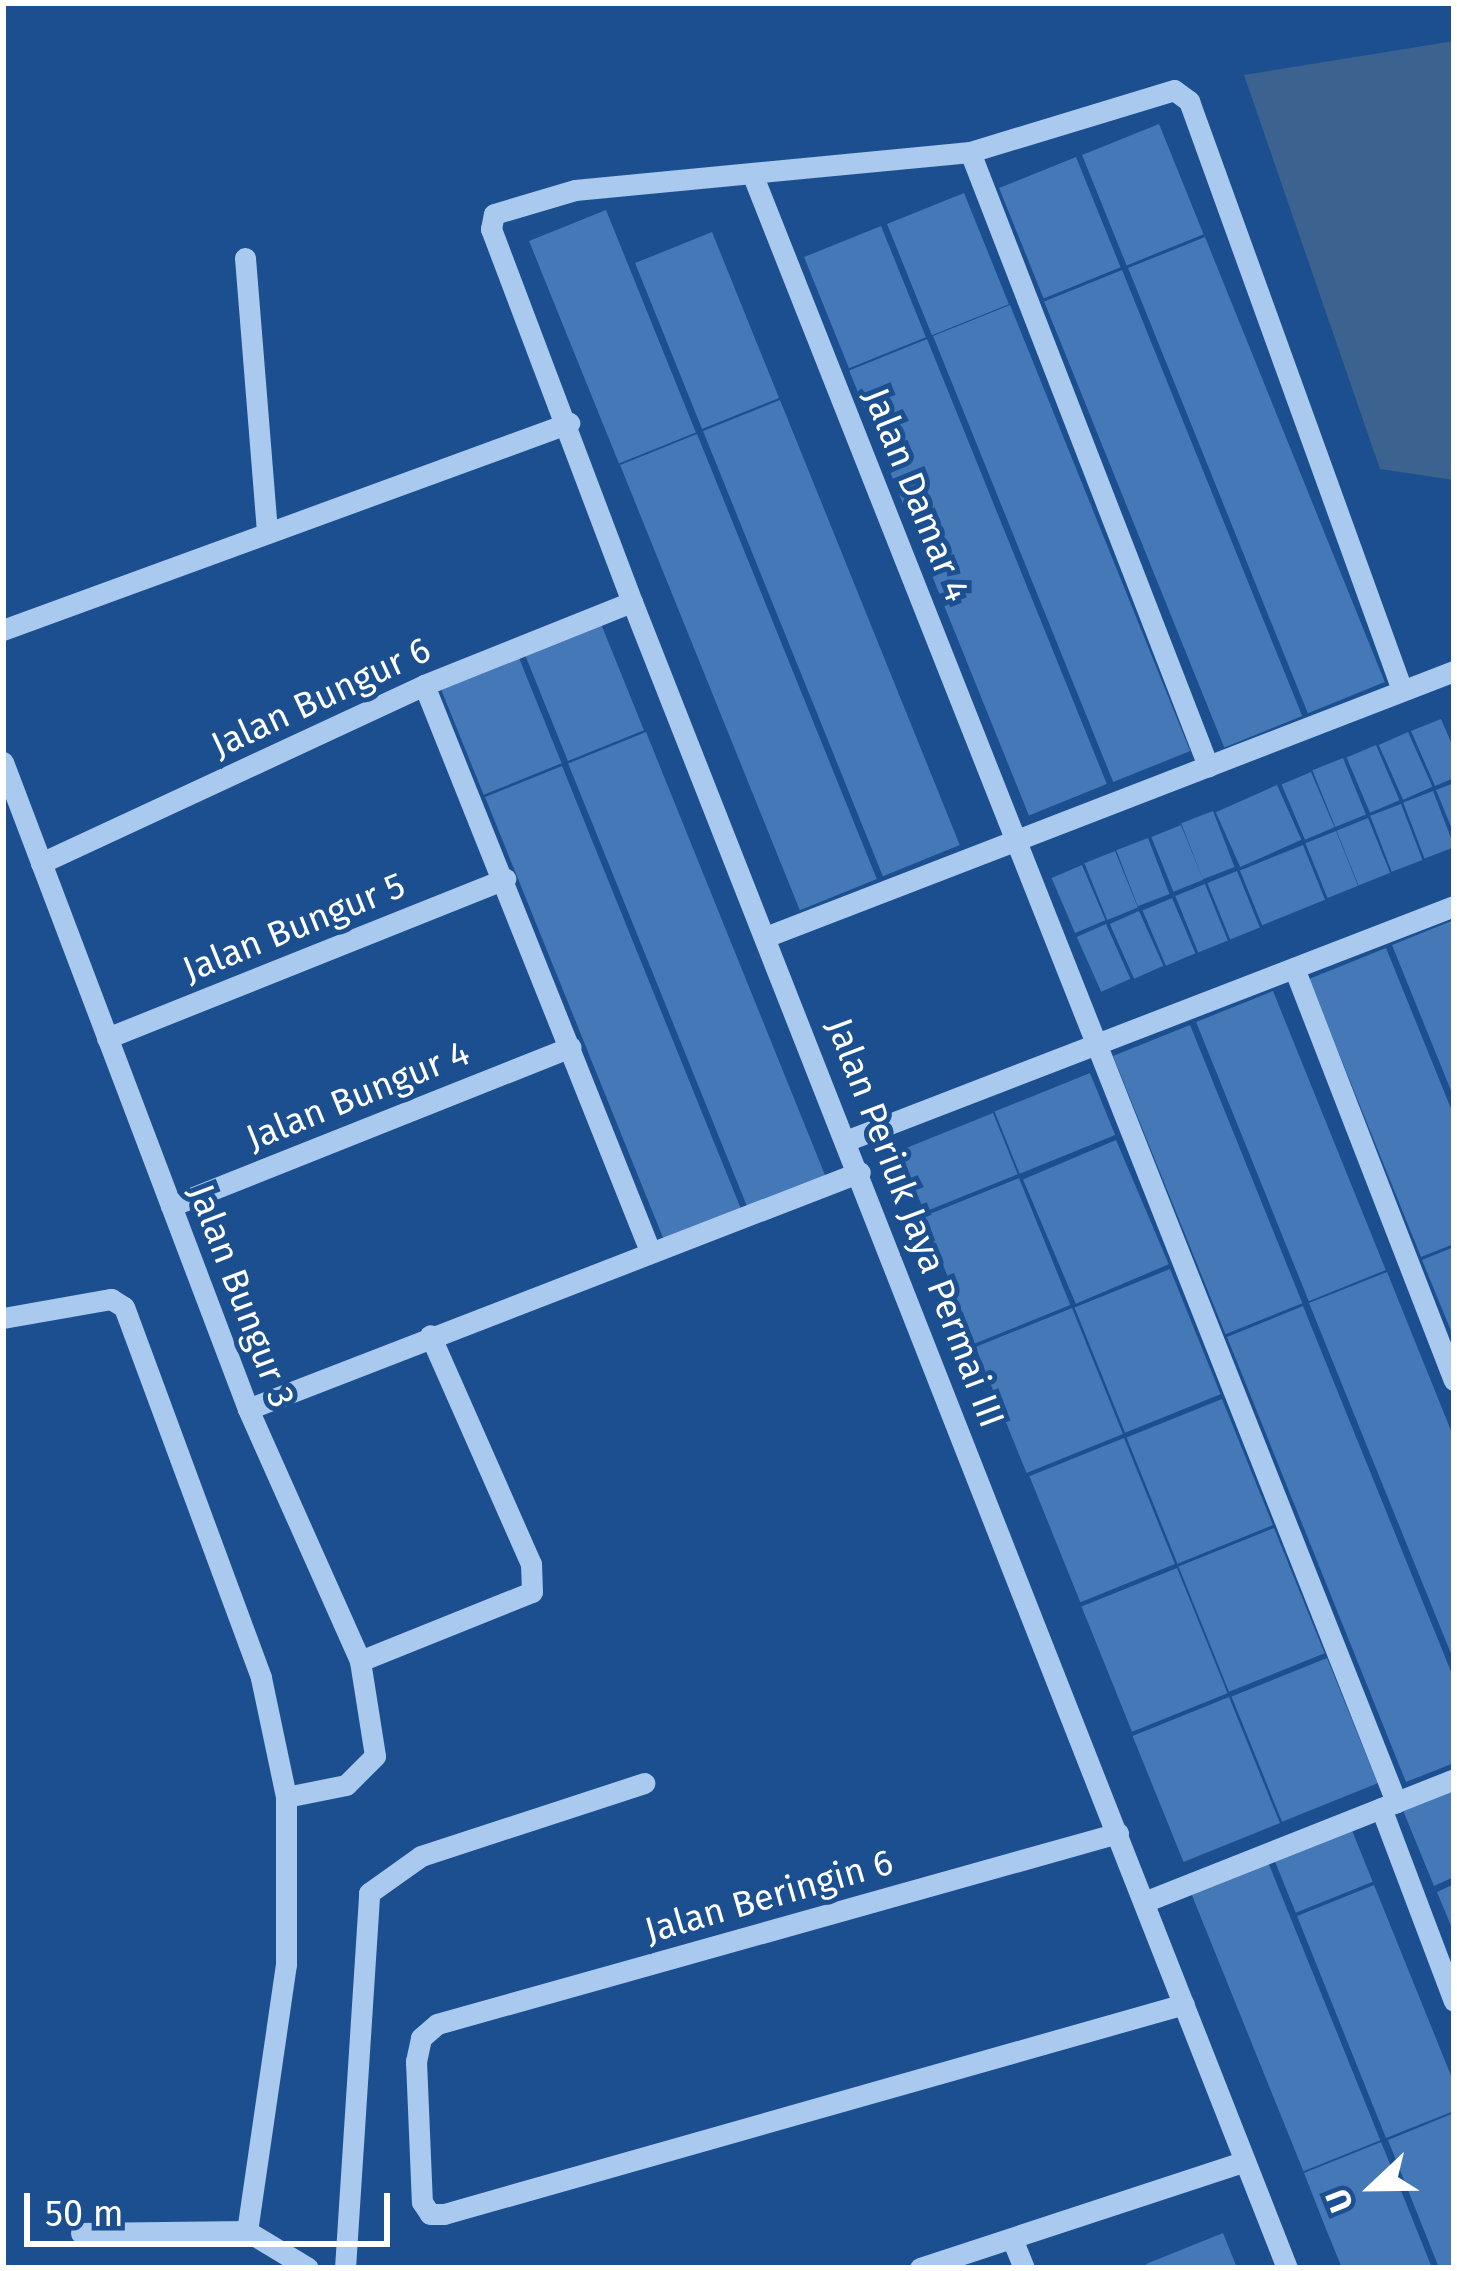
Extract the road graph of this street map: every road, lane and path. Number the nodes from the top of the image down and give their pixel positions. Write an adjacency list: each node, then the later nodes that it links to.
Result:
1 (970, 152): 2 (street); 10 (street); 12 (street)
2 (753, 176): 4 (street, Jalan Periuk Jaya Permai III); 13 (street, Jalan Damar 4)
3 (245, 258): 5 (street)
4 (569, 423): 5 (street); 6 (street, Jalan Periuk Jaya Permai III)
5 (267, 531): 7 (street)
6 (632, 602): 9 (street, Jalan Bungur 6); 17 (street, Jalan Periuk Jaya Permai III)
7 (3, 630)
8 (1454, 670): 10 (street)
9 (424, 685): 14 (street, Jalan Bungur 6); 15 (street)
10 (1402, 690): 12 (street)
11 (3, 762): 14 (street, Jalan Bungur 3)
12 (1208, 766): 13 (street)
13 (1018, 839): 17 (street); 20 (street, Jalan Damar 4)
14 (41, 863): 19 (street, Jalan Bungur 3)
15 (505, 879): 19 (street, Jalan Bungur 5); 21 (street)
16 (1454, 907): 18 (street)
17 (768, 935): 22 (street, Jalan Periuk Jaya Permai III)
18 (1294, 968): 20 (street); 28 (street)
19 (107, 1038): 24 (street, Jalan Bungur 3)
20 (1099, 1044): 22 (street); 34 (street, Jalan Damar 4)
21 (570, 1047): 24 (street, Jalan Bungur 4); 25 (street)
22 (848, 1140): 23 (street, Jalan Periuk Jaya Permai III)
23 (860, 1172): 25 (street); 35 (street, Jalan Periuk Jaya Permai III)
24 (171, 1206): 29 (street, Jalan Bungur 3)
25 (650, 1251): 27 (street)
26 (3, 1318): 33 (street)
27 (430, 1335): 29 (street); 30 (street)
28 (1454, 1380)
29 (248, 1409): 30 (street, Jalan Bungur 3)
30 (360, 1661): 33 (street, Jalan Bungur 3)
31 (1454, 1779): 34 (street)
32 (644, 1783): 44 (street)
33 (286, 1797): 40 (street)
34 (1388, 1805): 36 (street); 37 (street, Jalan Damar 4)
35 (1118, 1833): 36 (street, Jalan Periuk Jaya Permai III); 38 (street, Jalan Beringin 6)
36 (1144, 1902): 38 (street, Jalan Periuk Jaya Permai III)
37 (1454, 2001)
38 (1184, 2004): 39 (street, Jalan Periuk Jaya Permai III)
39 (1245, 2161): 42 (street); 47 (street, Jalan Periuk Jaya Permai III)
40 (247, 2230): 41 (street); 43 (street)
41 (81, 2233)
42 (1013, 2241): 45 (street); 46 (street)
43 (308, 2268)
44 (345, 2268)
45 (920, 2268)
46 (1024, 2268)
47 (1287, 2268)

